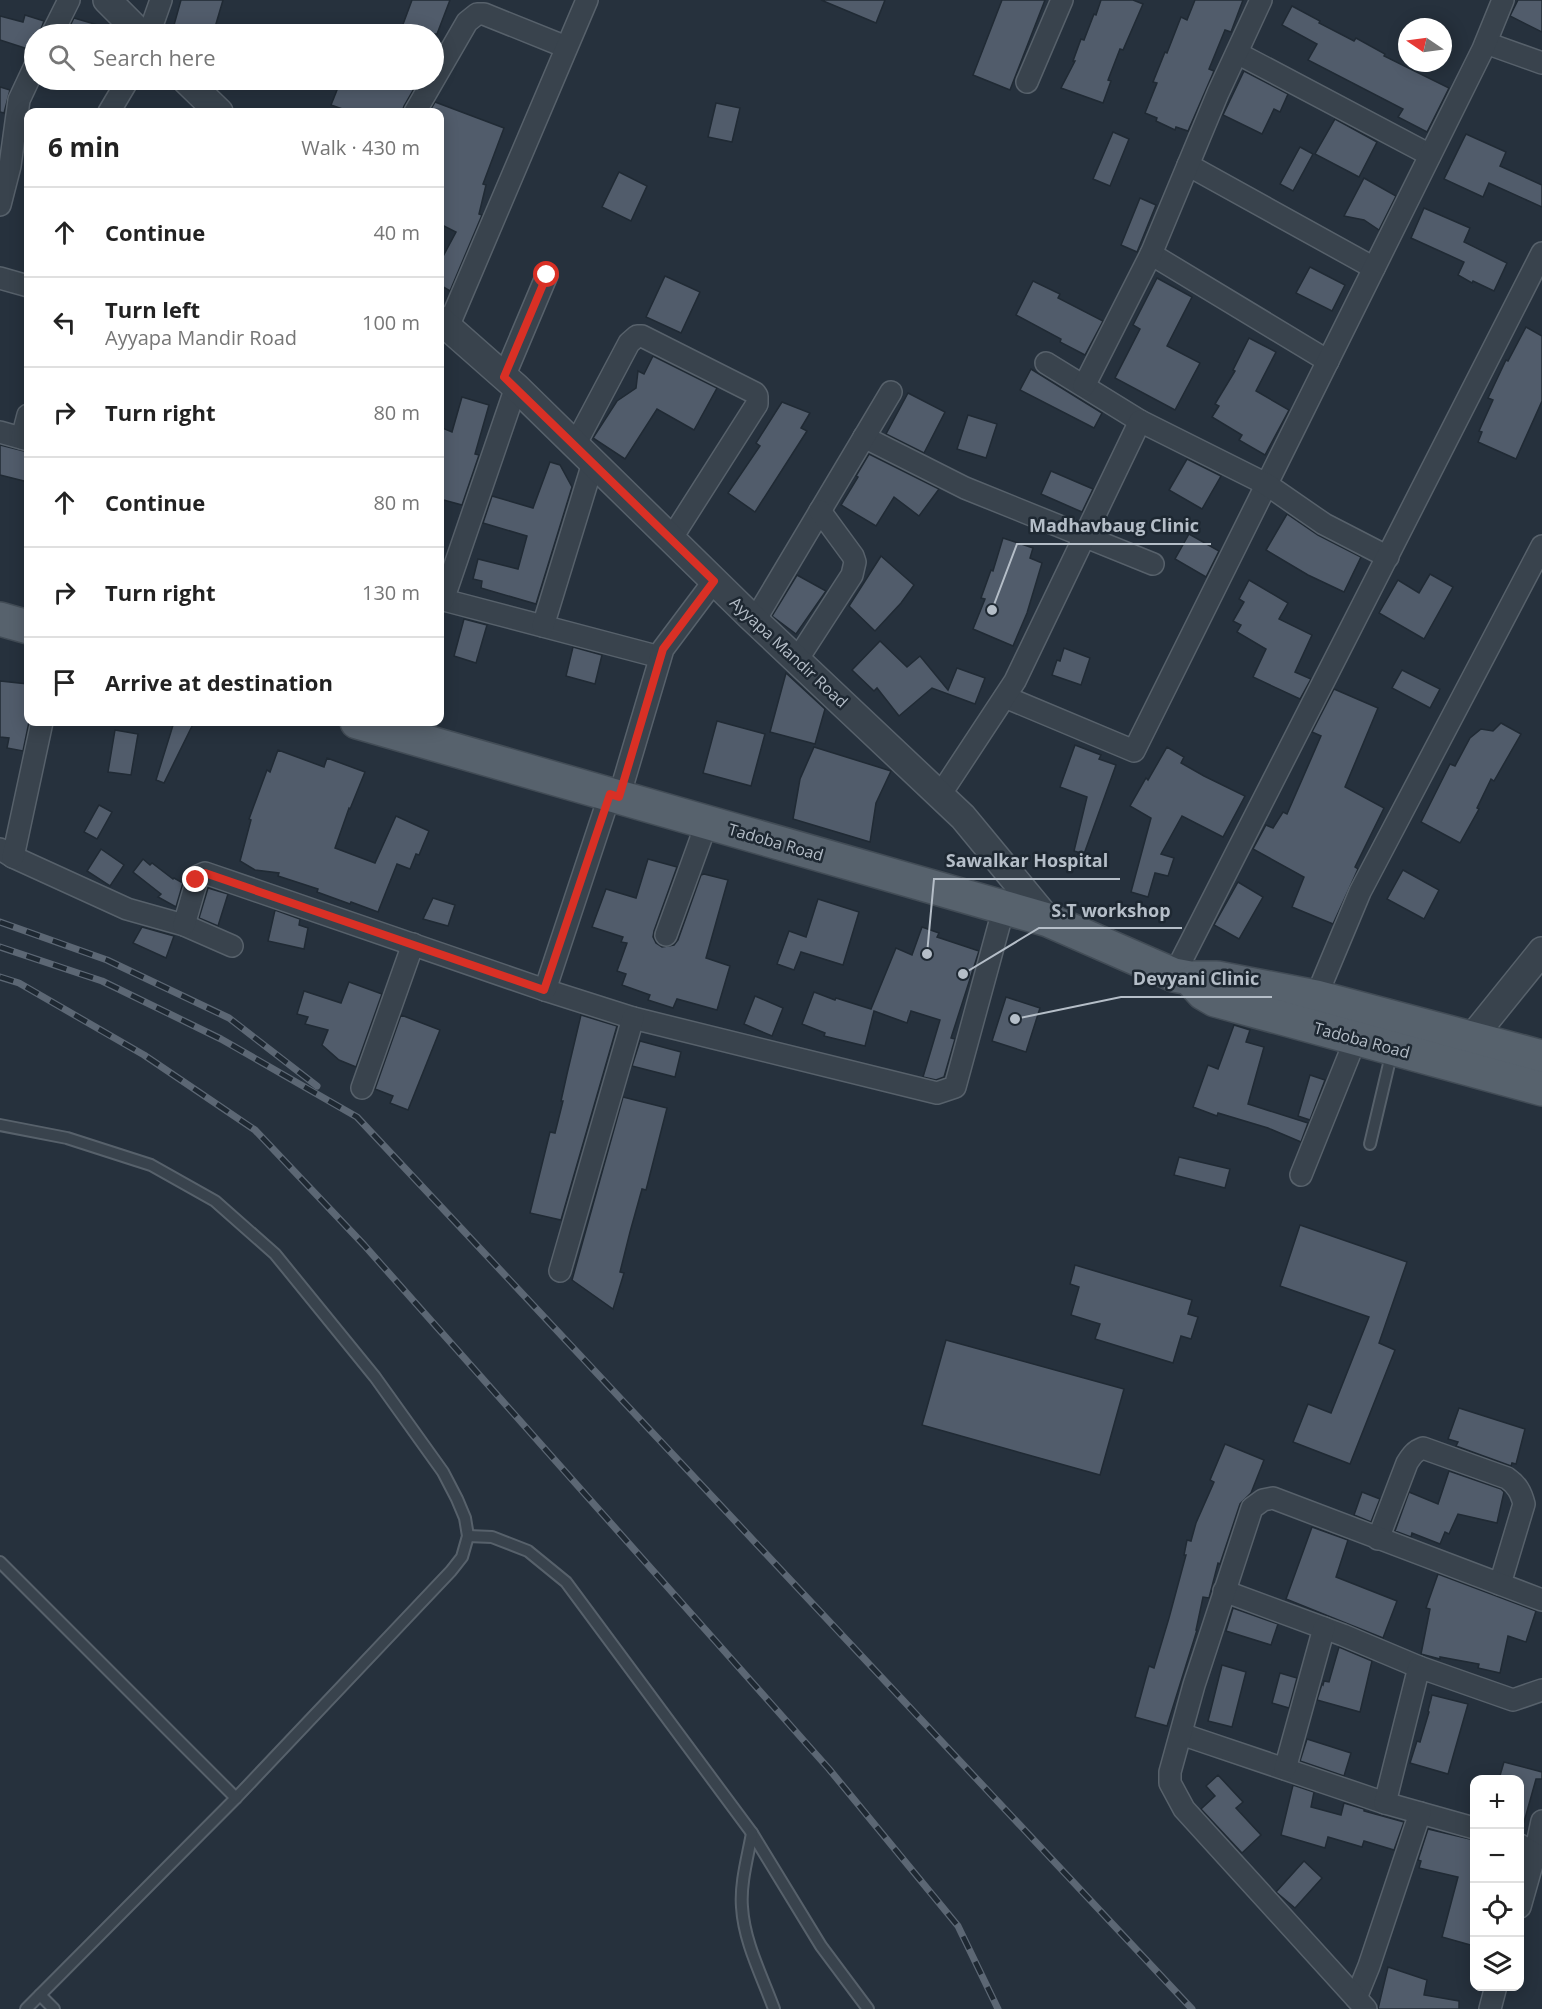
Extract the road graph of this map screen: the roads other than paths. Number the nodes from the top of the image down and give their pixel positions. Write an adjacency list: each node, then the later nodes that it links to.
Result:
1 (69, 0): 8 (street)
2 (107, 0): 9 (street)
3 (161, 0): 10 (street)
4 (587, 0): 12 (street)
5 (1062, 0): 16 (street)
6 (1261, 0): 13 (street)
7 (1503, 0): 11 (street)
8 (57, 24)
9 (131, 24)
10 (153, 24)
11 (1486, 43): 15 (street); 24 (street)
12 (566, 47): 14 (street); 33 (street)
13 (1237, 53): 24 (street); 25 (street)
14 (444, 62)
15 (1542, 63)
16 (1027, 82)
17 (24, 89): 26 (street)
18 (122, 90): 21 (street)
19 (196, 90): 22 (street)
20 (428, 90): 23 (street)
21 (111, 108)
22 (215, 108)
23 (417, 108)
24 (1430, 155): 29 (street)
25 (1188, 165): 28 (street); 29 (street)
26 (0, 205)
27 (1542, 253): 49 (street)
28 (1151, 254): 34 (street); 37 (street)
29 (1374, 268): 34 (street)
30 (547, 275): 36 (street)
31 (0, 278): 32 (street)
32 (24, 284)
33 (444, 323): 36 (street, Ayyapa Mandir Road)
34 (1328, 361): 44 (street)
35 (1046, 363): 37 (street)
36 (510, 382): 43 (street, Ayyapa Mandir Road); 52 (street)
37 (1084, 386): 39 (street)
38 (891, 392): 41 (street)
39 (1140, 421): 44 (street); 46 (street)
40 (0, 432): 42 (street)
41 (864, 436): 45 (street); 46 (street)
42 (24, 439)
43 (584, 454): 47 (street, Ayyapa Mandir Road); 47 (street); 57 (street)
44 (1266, 484): 49 (street); 60 (street)
45 (820, 511): 55 (street); 59 (street)
46 (1084, 538): 50 (street); 60 (street)
47 (671, 539): 51 (street, Ayyapa Mandir Road)
48 (1542, 546): 76 (street)
49 (1388, 557): 74 (street)
50 (1153, 564)
51 (714, 581): 55 (street, Ayyapa Mandir Road); 58 (street)
52 (444, 591)
53 (444, 601): 57 (street)
54 (0, 619): 56 (main road)
55 (755, 620): 59 (street, Ayyapa Mandir Road)
56 (24, 626)
57 (543, 626): 58 (street)
58 (660, 657): 63 (street)
59 (797, 660): 64 (street, Ayyapa Mandir Road)
60 (1005, 697): 64 (street)
61 (41, 726): 66 (street)
62 (371, 726): 63 (main road, Tadoba Road)
63 (615, 795): 65 (main road, Tadoba Road); 75 (street)
64 (940, 795): 68 (street, Ayyapa Mandir Road)
65 (707, 822): 67 (main road, Tadoba Road); 70 (street)
66 (6, 853): 69 (street)
67 (1004, 907): 68 (main road, Tadoba Road); 77 (street)
68 (1048, 920): 74 (main road, Tadoba Road)
69 (184, 925): 71 (street); 72 (street)
70 (666, 935)
71 (413, 944): 75 (street); 82 (street)
72 (232, 946)
73 (1542, 951): 79 (street)
74 (1182, 977): 76 (main road, Tadoba Road); 78 (main road, Tadoba Road)
75 (544, 990): 77 (street)
76 (1316, 997): 79 (main road, Tadoba Road)
77 (633, 1018): 87 (street)
78 (1356, 1038): 80 (main road, Tadoba Road); 86 (street)
79 (1471, 1039): 81 (main road, Tadoba Road)
80 (1392, 1048): 83 (main road, Tadoba Road); 85 (lane)
81 (1542, 1057)
82 (362, 1088)
83 (1542, 1089)
84 (0, 1125): 88 (lane)
85 (1370, 1144)
86 (1301, 1175)
87 (560, 1271)
88 (468, 1536): 99 (lane); 104 (lane)
89 (1378, 1539): 91 (street); 91 (street); 92 (street)
90 (0, 1562): 99 (lane)
91 (1500, 1584): 93 (street)
92 (1224, 1591): 94 (street); 97 (street)
93 (1542, 1600)
94 (1324, 1628): 95 (street); 98 (street)
95 (1419, 1667): 96 (street); 100 (street)
96 (1542, 1690)
97 (1181, 1734): 98 (street); 109 (street)
98 (1285, 1769): 100 (street)
99 (236, 1798): 108 (lane)
100 (1385, 1803): 101 (street)
101 (1420, 1813): 103 (street); 109 (street)
102 (1542, 1821): 105 (street)
103 (1470, 1827)
104 (752, 1833): 112 (lane); 113 (lane)
105 (1532, 1852): 106 (street)
106 (1524, 1889)
107 (1495, 1991): 114 (street)
108 (40, 1995): 110 (lane); 111 (lane)
109 (1361, 2003)
110 (26, 2009)
111 (54, 2009)
112 (774, 2009)
113 (868, 2009)
114 (1490, 2009)

